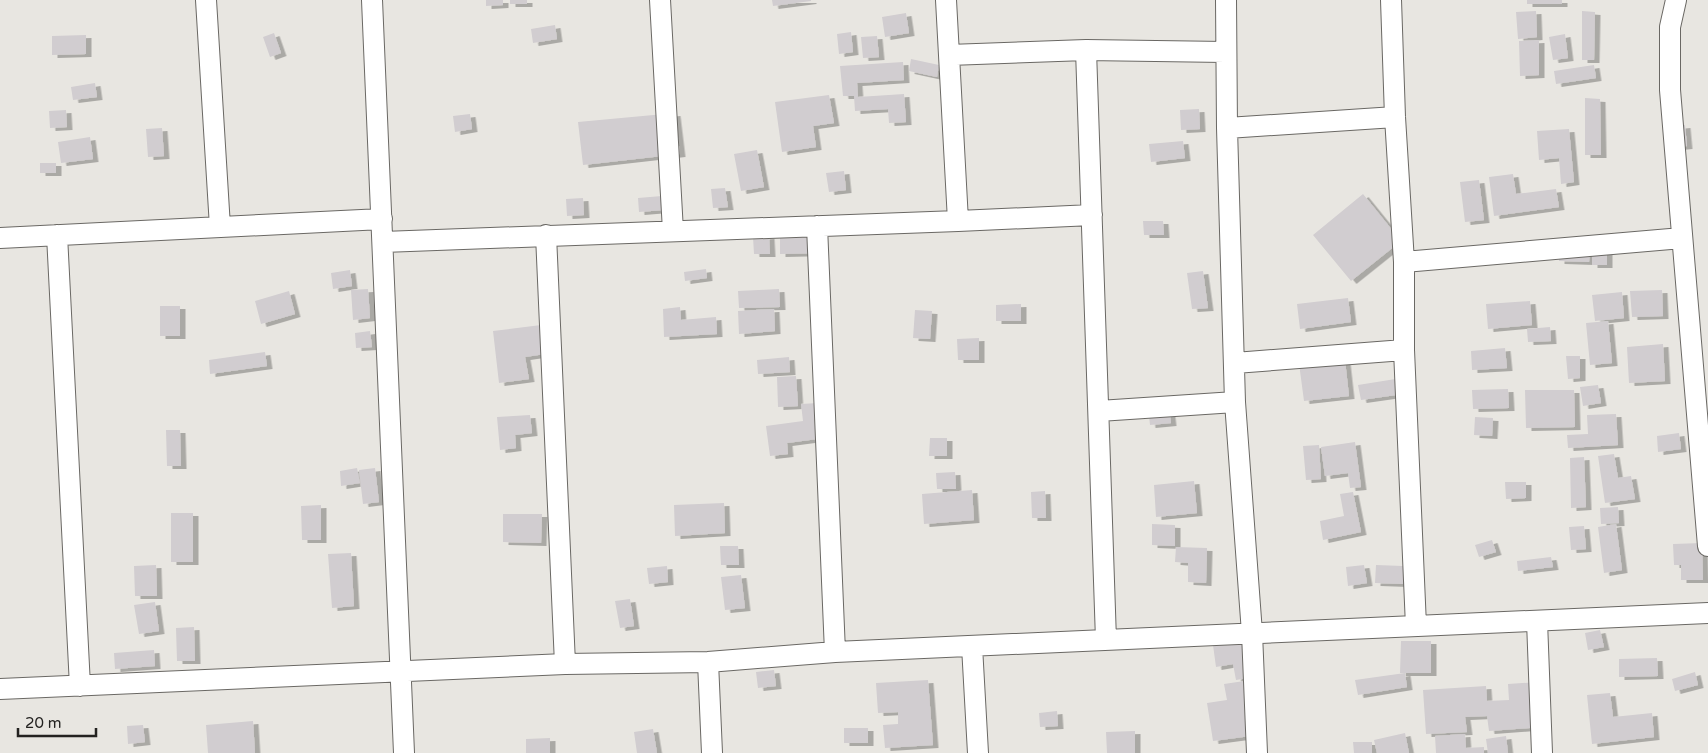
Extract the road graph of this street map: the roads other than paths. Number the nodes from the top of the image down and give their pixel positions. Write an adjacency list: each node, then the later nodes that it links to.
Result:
1 (206, 0): 17 (street)
2 (372, 0): 14 (street)
3 (660, 0): 18 (street)
4 (946, 0): 10 (street)
5 (1226, 0): 9 (street)
6 (1391, 0): 11 (street)
7 (1676, 0): 22 (street)
8 (1086, 50): 9 (street); 10 (street); 13 (street)
9 (1225, 52): 12 (street)
10 (949, 55): 15 (street)
11 (1395, 117): 12 (street); 24 (street)
12 (1227, 128): 26 (street)
13 (1092, 215): 15 (street); 28 (street)
14 (382, 219): 17 (street); 23 (street)
15 (958, 221): 16 (street)
16 (817, 226): 18 (street); 36 (street)
17 (220, 227): 19 (street)
18 (672, 231): 20 (street)
19 (57, 235): 21 (street); 40 (street)
20 (546, 236): 23 (street); 38 (street)
21 (0, 238)
22 (1682, 238): 24 (street); 29 (street)
23 (383, 242): 39 (street)
24 (1404, 262): 25 (street)
25 (1404, 350): 26 (street); 32 (street)
26 (1234, 363): 27 (street)
27 (1235, 402): 28 (street); 33 (street)
28 (1098, 411): 34 (street)
29 (1708, 546)
30 (1708, 613): 31 (street)
31 (1537, 621): 32 (street); 46 (street)
32 (1416, 626): 33 (street)
33 (1252, 633): 34 (street); 45 (street)
34 (1106, 640): 35 (street)
35 (972, 646): 36 (street); 44 (street)
36 (835, 652): 37 (street)
37 (708, 662): 38 (street); 43 (street)
38 (565, 664): 39 (street)
39 (400, 672): 40 (street); 42 (street)
40 (80, 686): 41 (street)
41 (0, 689)
42 (404, 753)
43 (712, 753)
44 (978, 753)
45 (1257, 753)
46 (1542, 753)

